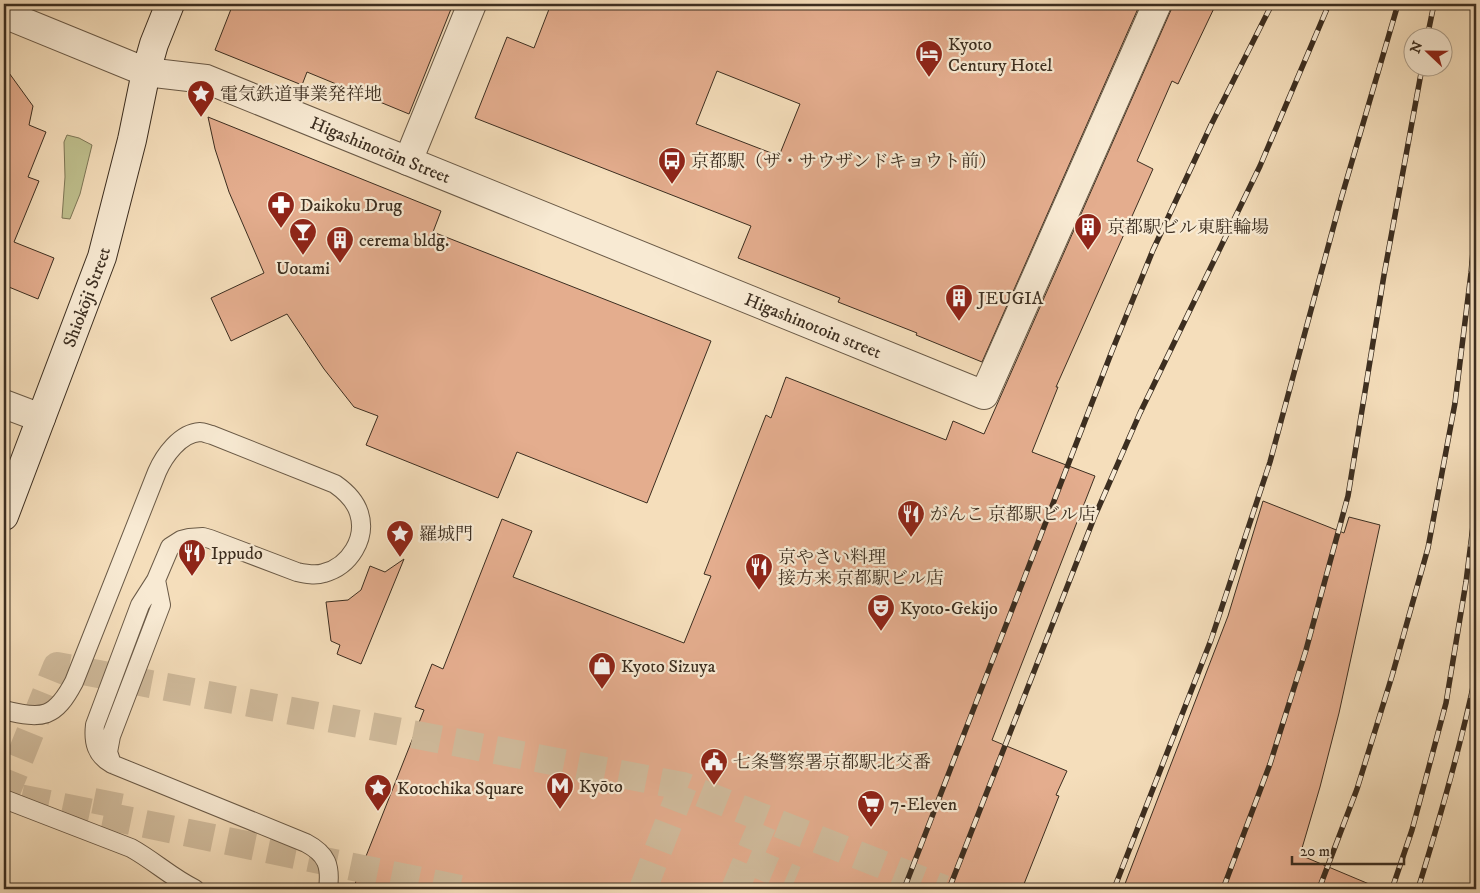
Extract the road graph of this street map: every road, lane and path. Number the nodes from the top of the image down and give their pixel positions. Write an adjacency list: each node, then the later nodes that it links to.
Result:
1 (170, 4): 5 (street, Shiokōji Street)
2 (472, 4): 6 (street)
3 (1157, 4): 6 (street, Higashinotōin Street)
4 (4, 14): 5 (street, Higashinotōin Street)
5 (146, 72): 6 (street, Higashinotōin Street); 8 (street, Shiokōji Street)
6 (408, 161)
7 (4, 404): 8 (street)
8 (41, 418): 9 (street, Shiokōji Street)
9 (4, 516)
10 (4, 710): 13 (lane)
11 (4, 799): 12 (lane)
12 (195, 889)
13 (328, 889)

